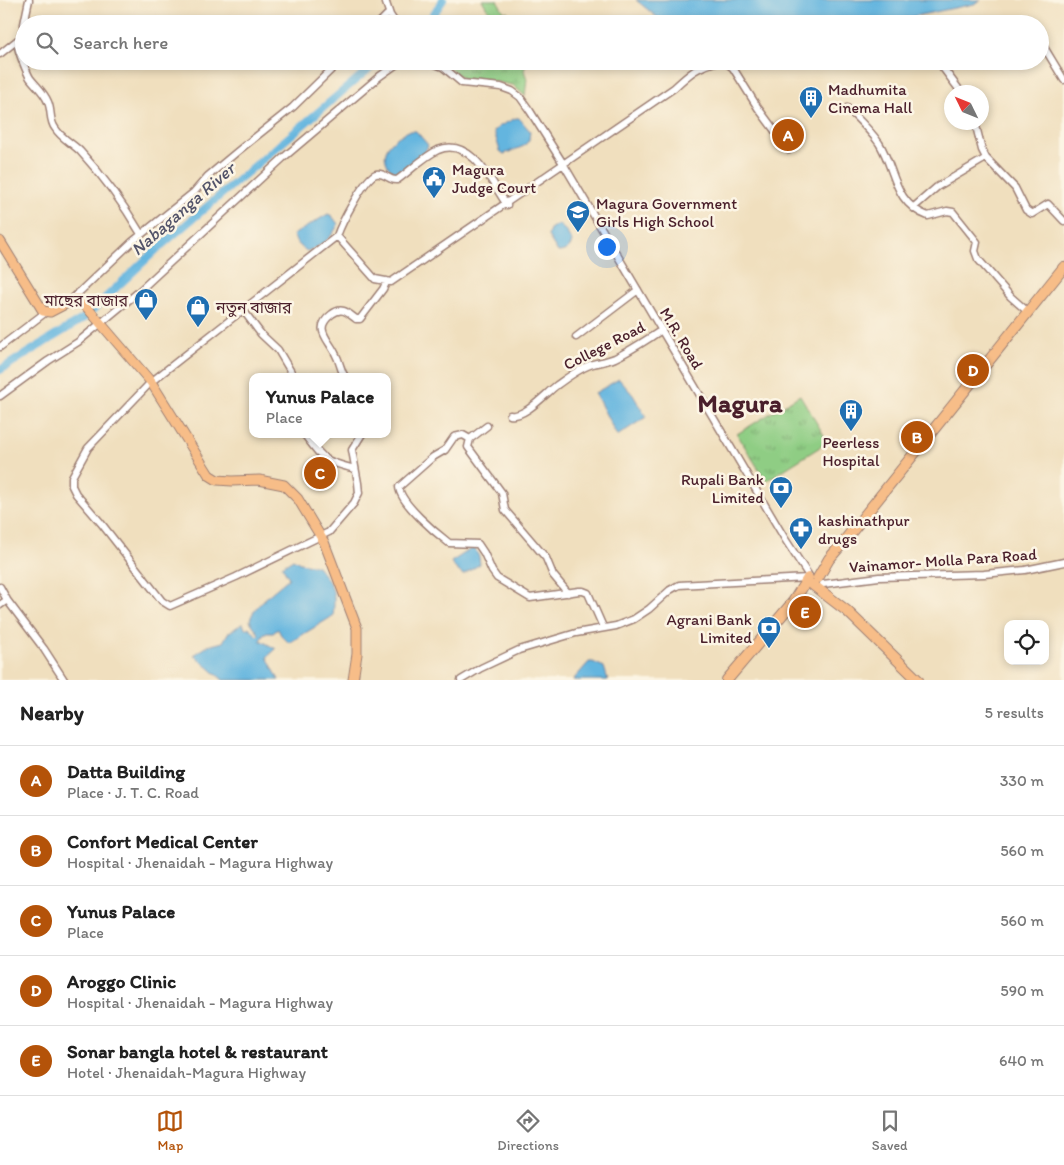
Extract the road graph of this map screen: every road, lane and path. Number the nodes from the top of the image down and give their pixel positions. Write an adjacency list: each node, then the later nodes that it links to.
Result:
1 (29, 0): 3 (street)
2 (385, 0): 4 (street)
3 (26, 15)
4 (392, 15)
5 (15, 42): 6 (street)
6 (0, 54)
7 (1049, 54): 15 (street)
8 (27, 70): 25 (street)
9 (331, 70): 25 (street)
10 (388, 70): 35 (street)
11 (447, 70): 21 (street, M.R. Road)
12 (693, 70): 21 (street)
13 (735, 70): 19 (street)
14 (944, 70): 16 (street)
15 (1064, 80)
16 (956, 85)
17 (847, 108): 23 (street)
18 (977, 130): 20 (street)
19 (789, 150)
20 (986, 158): 23 (street); 24 (street)
21 (564, 165): 22 (street); 30 (street, M.R. Road)
22 (507, 205): 26 (street); 29 (street)
23 (914, 207): 34 (street)
24 (1064, 221)
25 (141, 234): 31 (street)
26 (337, 236): 29 (street); 32 (street)
27 (0, 241): 33 (main road)
28 (1064, 267): 34 (highway)
29 (387, 281): 40 (street)
30 (638, 290): 36 (street, M.R. Road); 37 (street)
31 (70, 301): 33 (main road); 35 (main road)
32 (243, 310): 39 (street); 41 (street)
33 (46, 312): 38 (street)
34 (1028, 312): 51 (highway)
35 (98, 320): 41 (main road); 42 (street)
36 (662, 330): 43 (street, College Road); 51 (street, M.R. Road)
37 (576, 337)
38 (0, 347)
39 (292, 373)
40 (342, 373)
41 (151, 382): 49 (main road); 49 (street)
42 (0, 396)
43 (510, 415)
44 (487, 426): 47 (street)
45 (307, 438): 48 (street)
46 (360, 438): 48 (street)
47 (470, 439): 53 (street); 53 (street)
48 (355, 469): 49 (street)
49 (321, 536): 58 (main road)
50 (1064, 562): 51 (street, Vainamor- Molla Para Road)
51 (814, 580): 56 (street, Vainamor- Molla Para Road); 60 (highway); 61 (highway)
52 (0, 587): 54 (street)
53 (568, 593): 56 (street)
54 (7, 600): 55 (street); 57 (street)
55 (0, 605)
56 (604, 627): 59 (street, Vainamor- Molla Para Road)
57 (64, 680)
58 (353, 680)
59 (461, 680)
60 (727, 680)
61 (918, 680)

